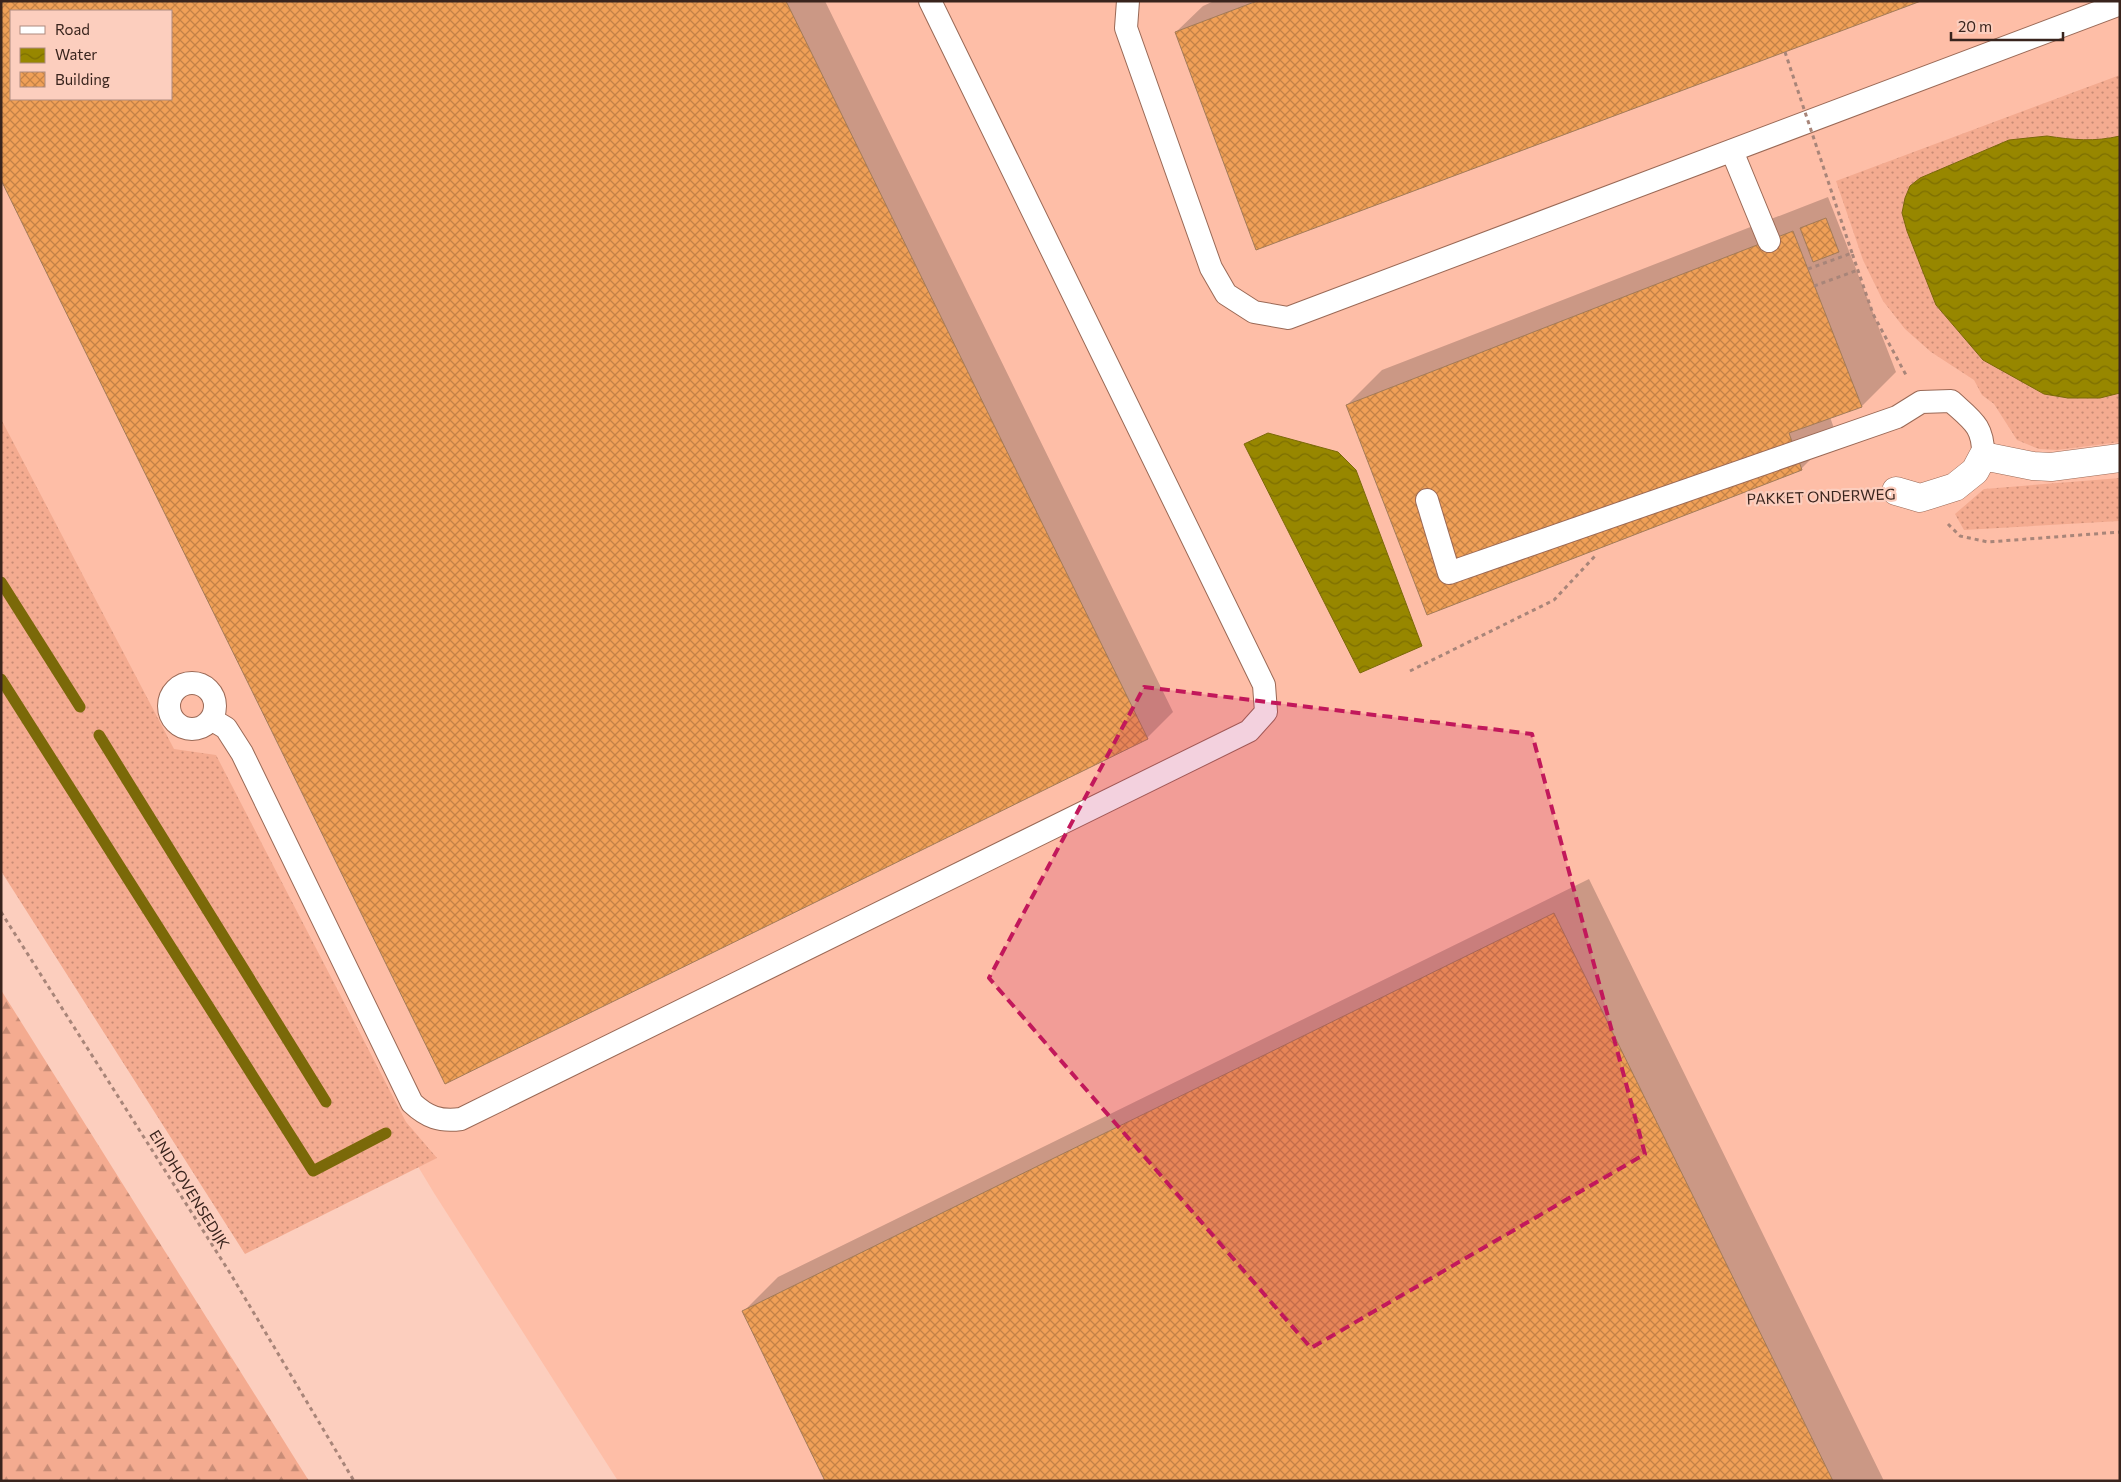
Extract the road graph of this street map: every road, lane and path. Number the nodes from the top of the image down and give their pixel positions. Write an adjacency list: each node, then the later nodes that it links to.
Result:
1 (930, 1): 20 (lane)
2 (1128, 1): 5 (lane)
3 (2120, 4): 5 (lane)
4 (1785, 52): 7 (path, bridge)
5 (1732, 150): 6 (lane)
6 (1769, 241)
7 (1852, 253): 8 (path); 9 (path)
8 (1808, 269)
9 (1858, 270): 10 (path); 11 (path)
10 (1814, 286)
11 (1921, 402): 12 (lane); 16 (lane)
12 (1983, 456): 13 (street); 14 (street)
13 (2120, 458)
14 (1908, 494): 15 (path, PAKKET ONDERWEG); 17 (path)
15 (1764, 497)
16 (1426, 500)
17 (2120, 532)
18 (1599, 552): 19 (path)
19 (1410, 671)
20 (211, 719)
21 (1, 912): 22 (path, EINDHOVENSEDIJK)
22 (354, 1481)

